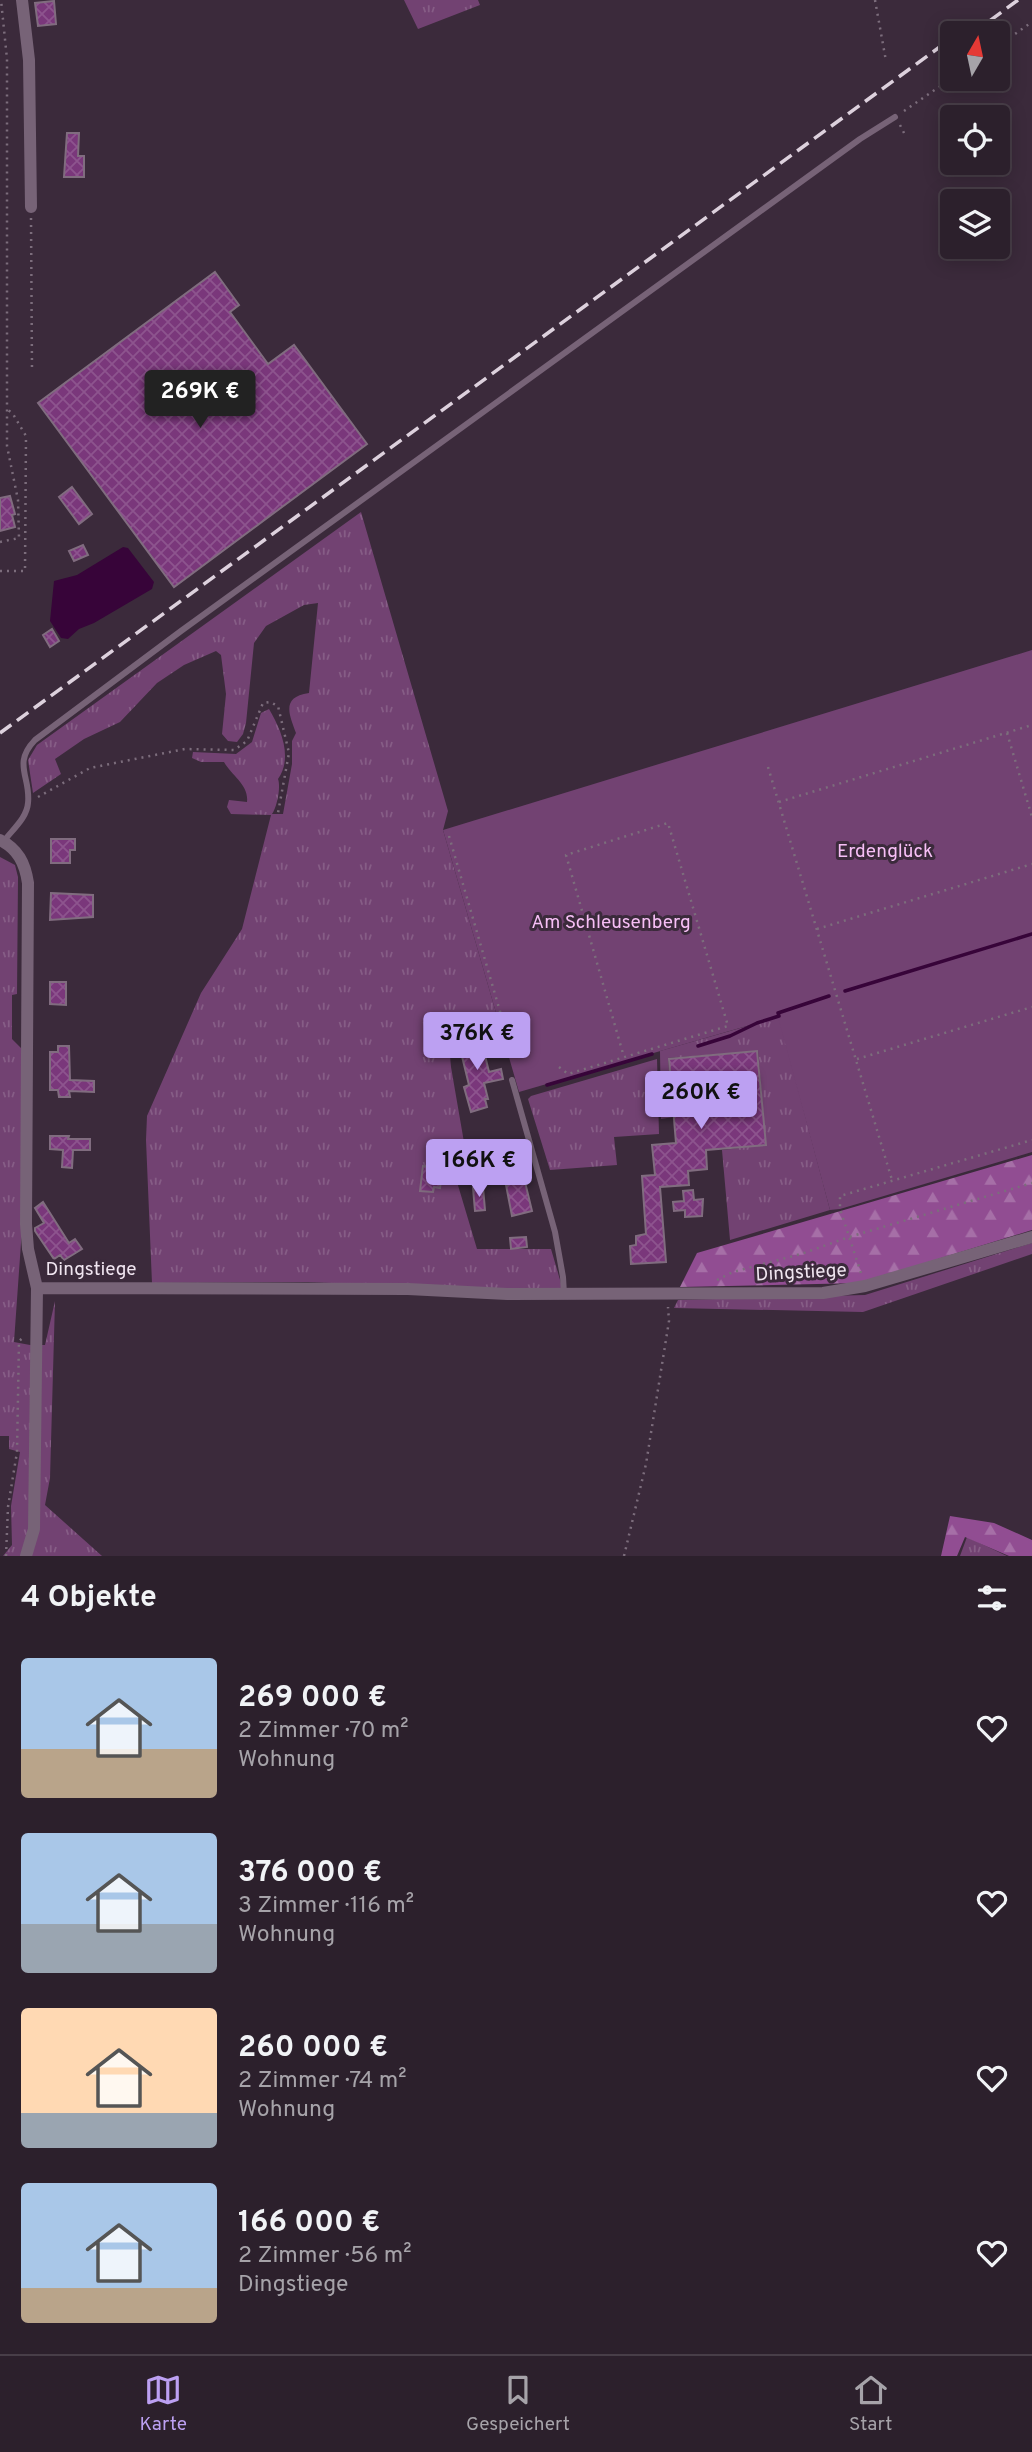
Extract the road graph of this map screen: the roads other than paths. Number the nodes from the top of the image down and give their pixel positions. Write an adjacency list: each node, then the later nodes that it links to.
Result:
1 (23, 0): 3 (street)
2 (895, 117): 4 (lane)
3 (31, 207)
4 (2, 840): 7 (street, Dingstiege)
5 (512, 1080): 8 (lane)
6 (1032, 1237): 8 (street, Dingstiege)
7 (37, 1288): 8 (street, Dingstiege); 9 (street)
8 (564, 1294)
9 (26, 1556)

